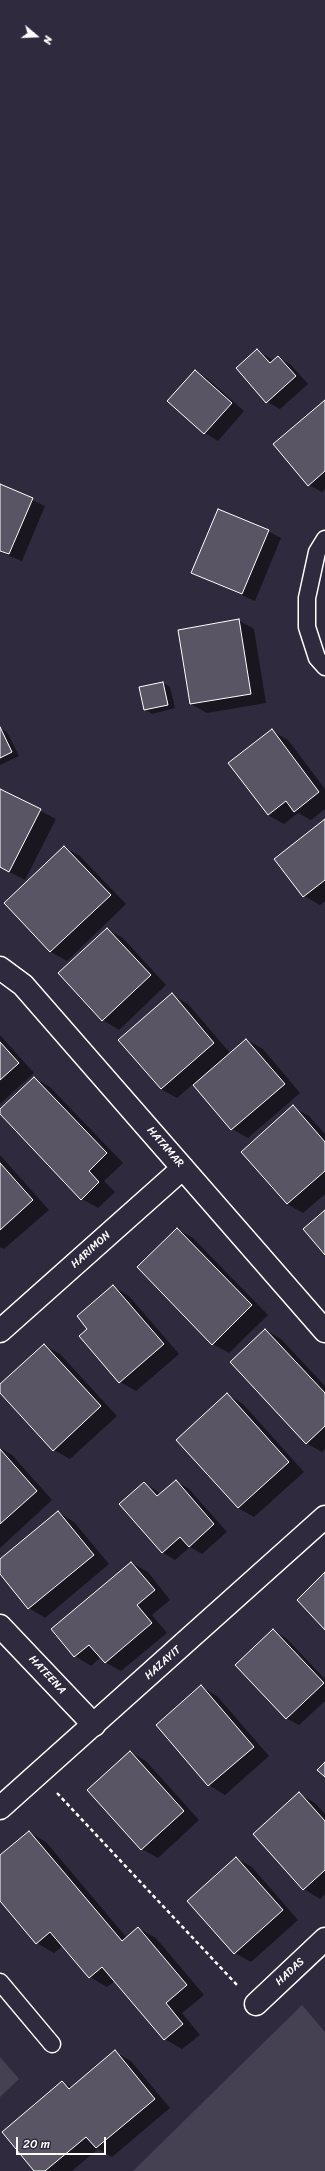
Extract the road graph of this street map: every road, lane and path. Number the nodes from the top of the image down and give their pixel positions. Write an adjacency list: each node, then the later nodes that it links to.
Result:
1 (325, 539): 2 (lane)
2 (325, 667)
3 (0, 968): 4 (street, HATAMAR)
4 (182, 1168): 5 (street, HARIMON); 6 (street, HATAMAR)
5 (0, 1331)
6 (325, 1331)
7 (325, 1517): 9 (street, HAZAYIT)
8 (0, 1626): 9 (street, HATEENA)
9 (94, 1725): 10 (street, HAZAYIT)
10 (39, 1774): 11 (street, HAZAYIT); 14 (path)
11 (0, 1808)
12 (325, 1939): 14 (street, HADAS)
13 (0, 1982): 15 (lane)
14 (256, 2004)
15 (52, 2044)

